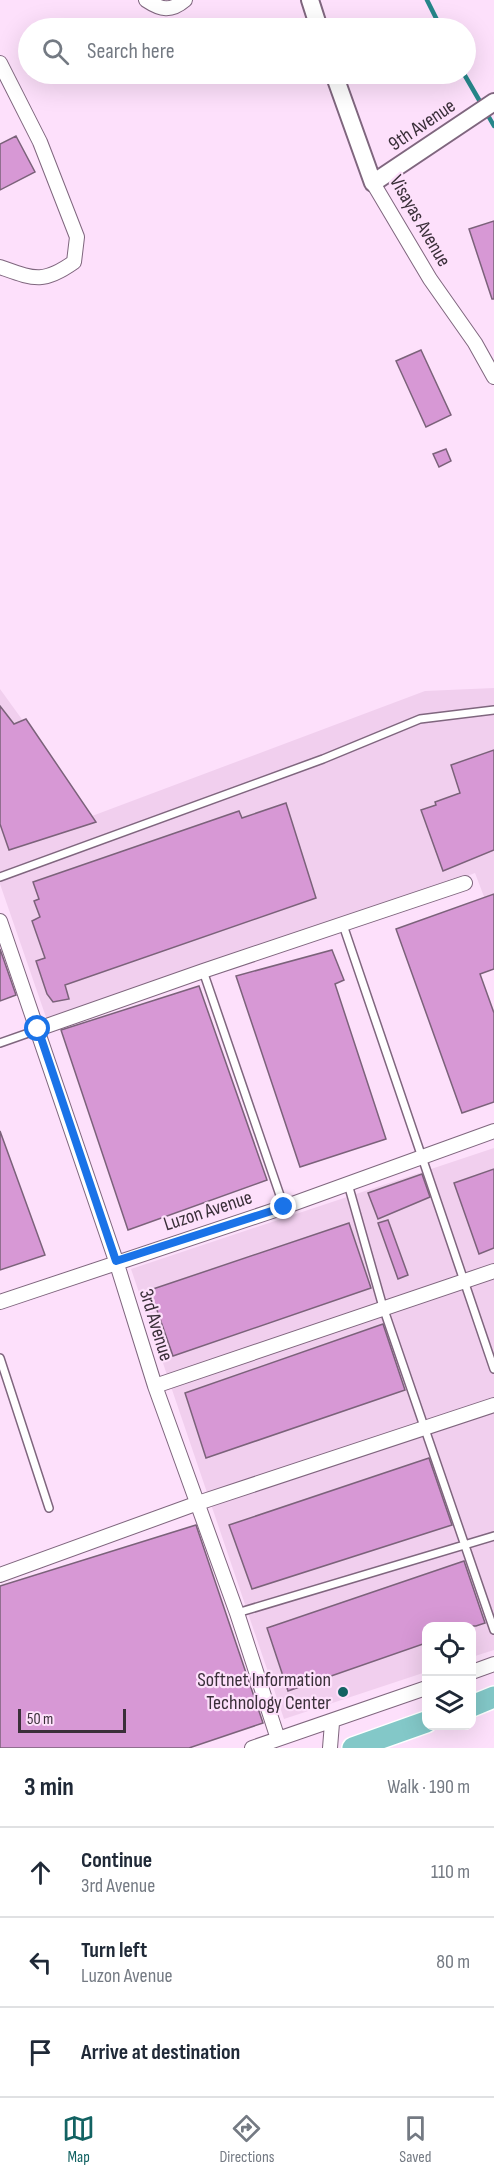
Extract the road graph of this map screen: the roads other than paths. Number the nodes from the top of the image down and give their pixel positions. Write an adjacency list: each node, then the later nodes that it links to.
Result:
1 (146, 0): 2 (street)
2 (185, 0)
3 (310, 0): 4 (street)
4 (316, 18)
5 (0, 63): 9 (street)
6 (338, 84): 8 (street, Visayas Avenue)
7 (494, 102): 8 (street, 9th Avenue)
8 (373, 183): 10 (street, Visayas Avenue)
9 (0, 267)
10 (494, 377)
11 (494, 710): 12 (lane)
12 (0, 877)
13 (465, 884): 15 (street)
14 (0, 921): 17 (street, 3rd Avenue)
15 (343, 925): 16 (street); 20 (lane)
16 (203, 971): 17 (street); 22 (lane)
17 (38, 1029): 18 (lane); 23 (street, 3rd Avenue)
18 (0, 1043)
19 (494, 1131): 20 (street, Luzon Avenue)
20 (424, 1157): 21 (street, Luzon Avenue); 25 (lane)
21 (348, 1184): 22 (street, Luzon Avenue); 27 (lane)
22 (284, 1207): 23 (street, Luzon Avenue)
23 (116, 1261): 26 (street, Luzon Avenue); 30 (street, 3rd Avenue)
24 (494, 1271): 25 (street)
25 (463, 1281): 27 (street); 29 (lane)
26 (0, 1302)
27 (383, 1307): 30 (street); 32 (lane)
28 (0, 1358): 34 (lane)
29 (494, 1369)
30 (155, 1386): 33 (street, 3rd Avenue)
31 (494, 1404): 32 (street)
32 (424, 1428): 33 (street); 36 (lane)
33 (198, 1503): 37 (street); 38 (street, 3rd Avenue)
34 (49, 1508)
35 (494, 1536): 36 (lane)
36 (465, 1546): 38 (lane); 39 (lane)
37 (0, 1575)
38 (237, 1613): 47 (street, 3rd Avenue)
39 (494, 1630)
40 (494, 1664): 41 (street)
41 (476, 1670)
42 (422, 1689): 45 (street)
43 (494, 1697): 44 (main road)
44 (476, 1704)
45 (332, 1723): 47 (street); 49 (street)
46 (422, 1723): 50 (main road)
47 (278, 1739): 48 (street)
48 (252, 1748)
49 (330, 1748)
50 (354, 1748)

